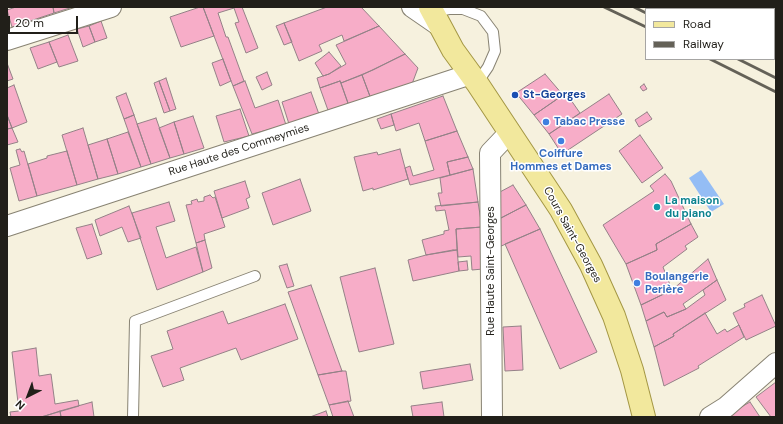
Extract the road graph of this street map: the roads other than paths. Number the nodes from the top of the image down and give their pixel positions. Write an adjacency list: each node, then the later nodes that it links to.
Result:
1 (111, 7): 3 (street)
2 (429, 13): 4 (main road, Cours Saint-Georges); 4 (lane)
3 (7, 40)
4 (474, 78): 5 (main road, Cours Saint-Georges); 6 (street, Rue Haute des Commeymies)
5 (510, 132): 10 (street, Rue Haute Saint-Georges); 11 (main road, Cours Saint-Georges)
6 (7, 226)
7 (255, 276): 9 (lane)
8 (776, 363): 12 (street)
9 (133, 417)
10 (492, 417)
11 (644, 417)
12 (710, 417)

